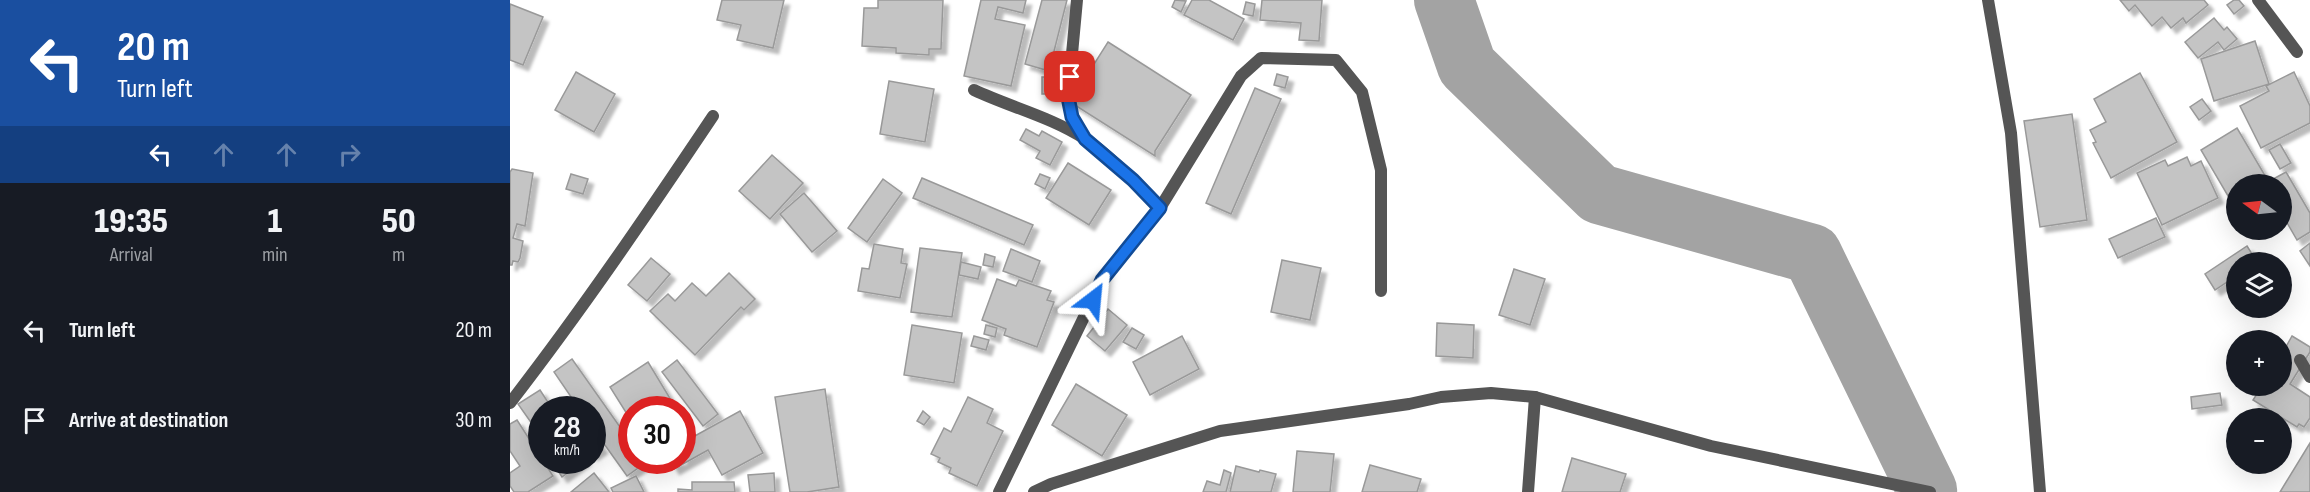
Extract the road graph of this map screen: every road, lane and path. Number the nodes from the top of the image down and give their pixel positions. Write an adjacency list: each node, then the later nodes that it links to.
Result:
1 (1077, 0): 7 (street)
2 (1988, 0): 18 (street)
3 (2258, 0): 4 (street)
4 (2297, 52)
5 (974, 90): 7 (street)
6 (713, 116): 13 (street)
7 (1085, 139): 8 (street)
8 (1160, 208): 9 (street); 14 (street)
9 (1381, 291)
10 (2300, 360): 11 (street)
11 (2310, 377)
12 (1535, 398): 15 (street); 16 (street); 17 (street)
13 (510, 403)
14 (999, 492)
15 (1034, 492)
16 (1528, 492)
17 (1930, 492)
18 (2040, 492)

